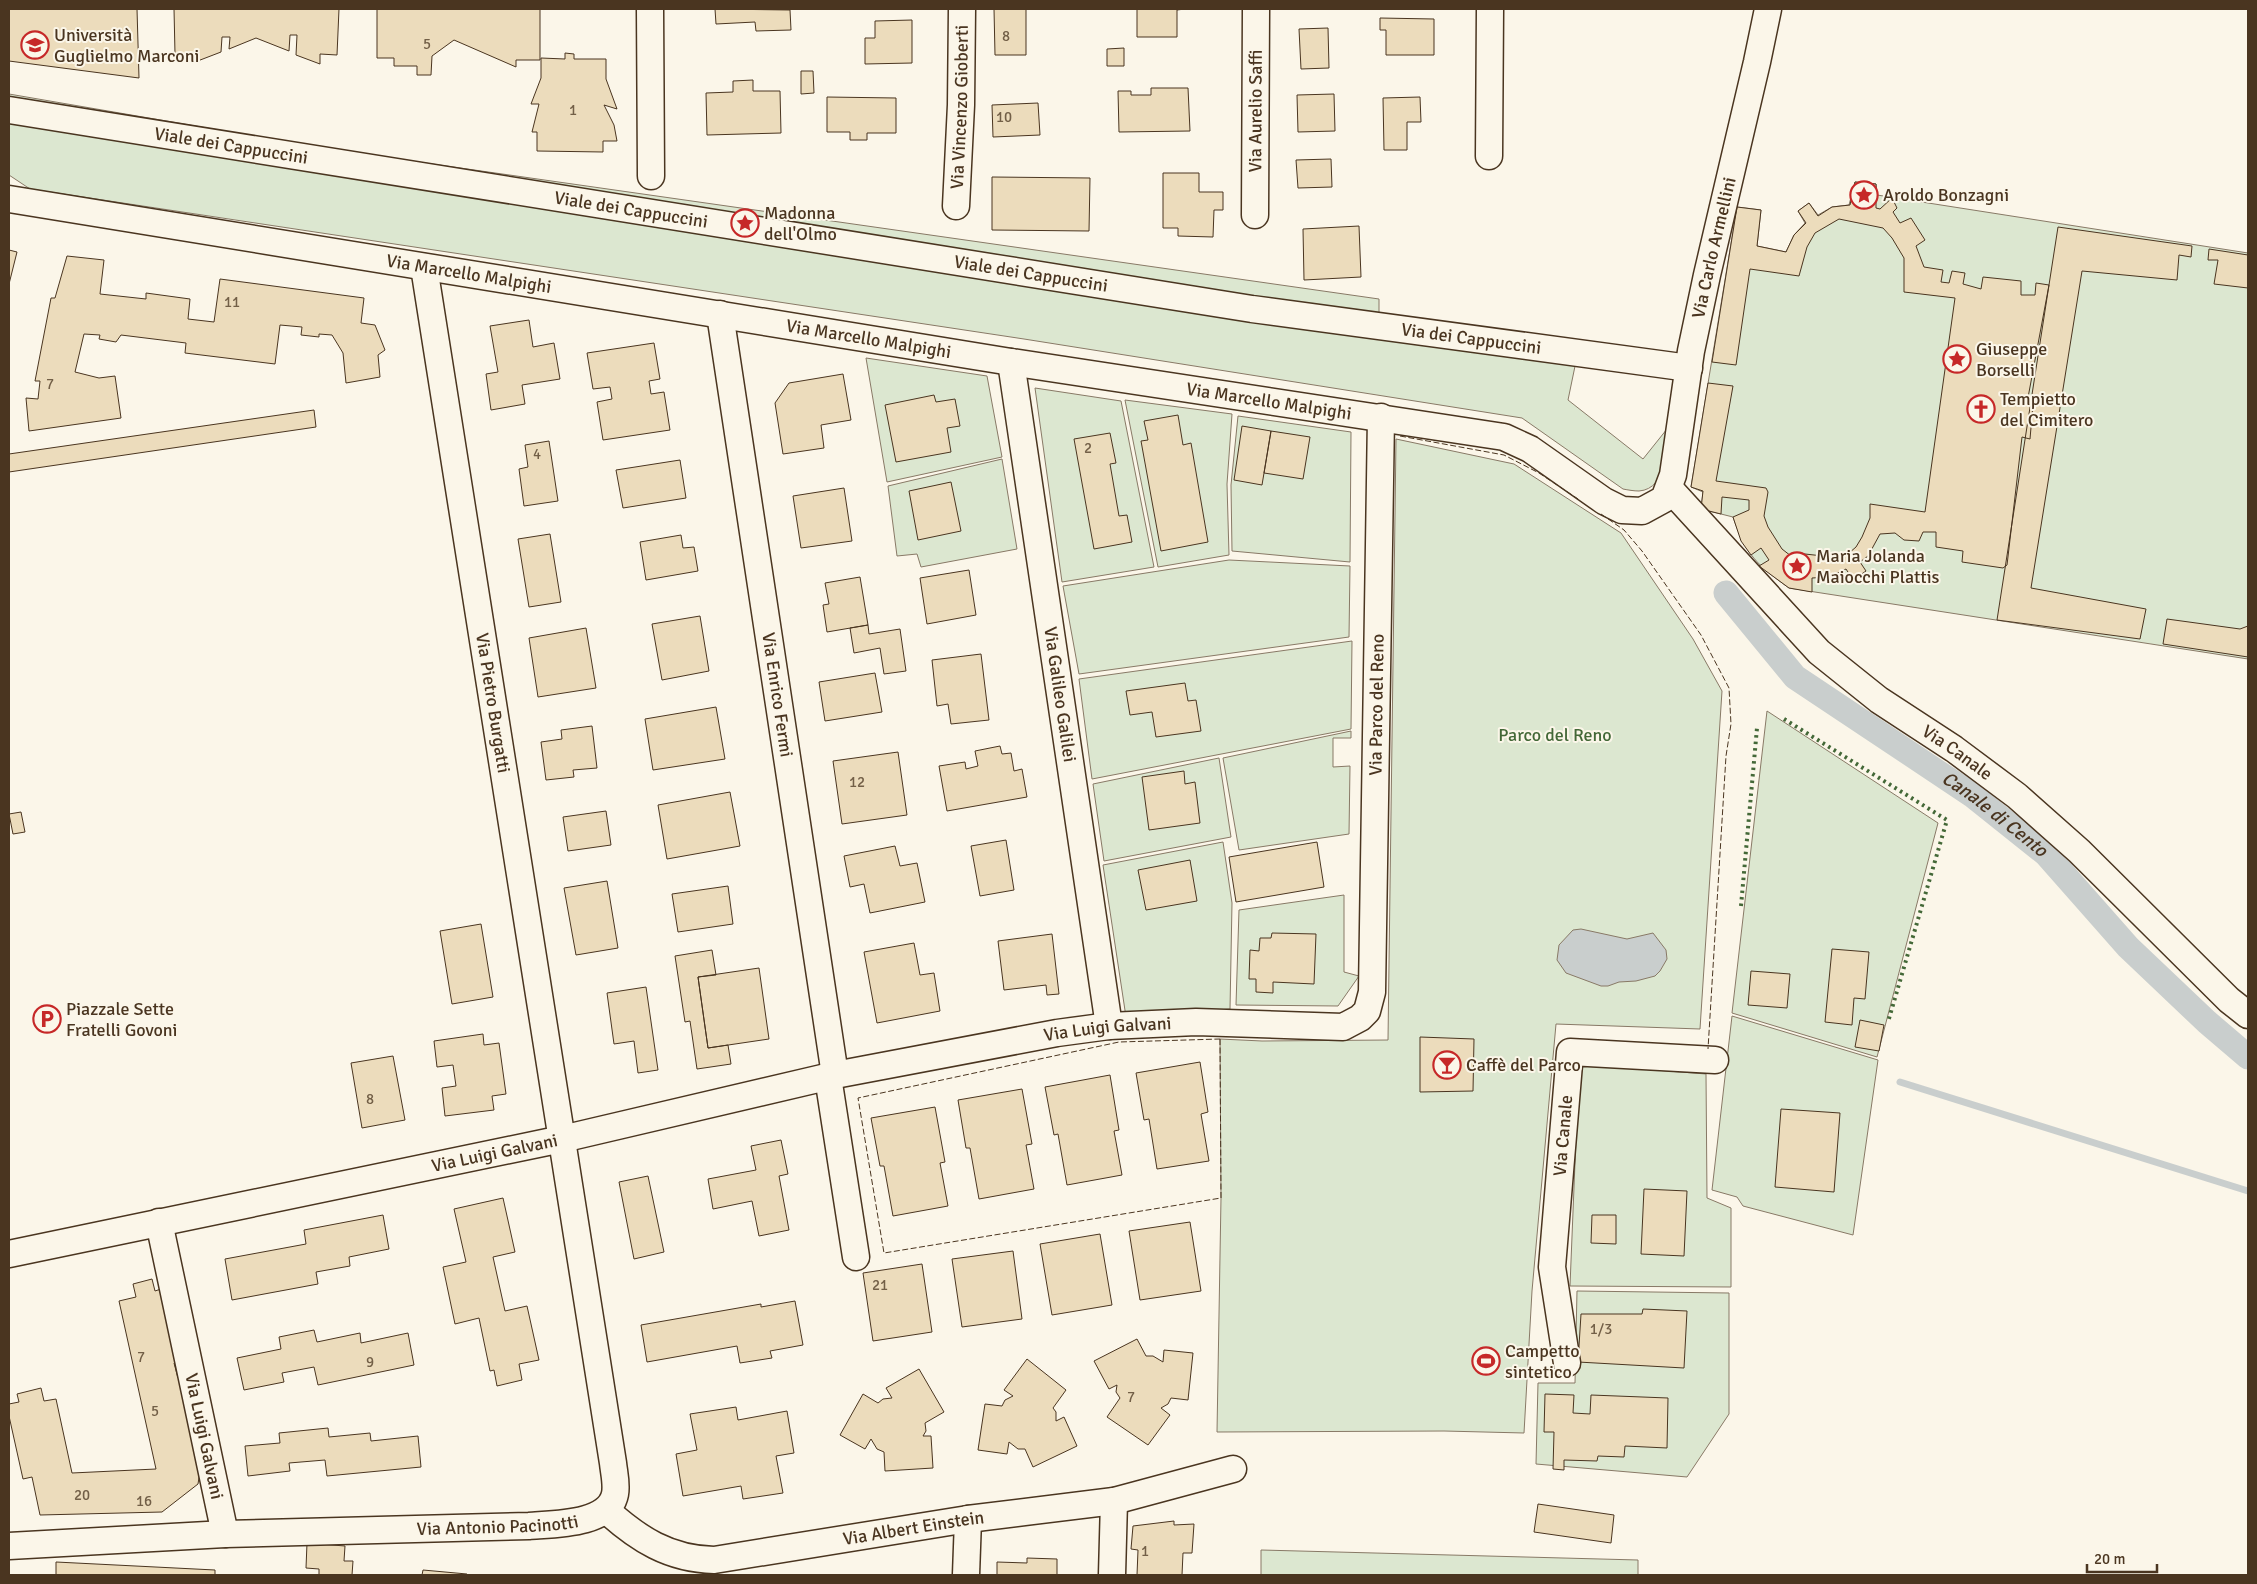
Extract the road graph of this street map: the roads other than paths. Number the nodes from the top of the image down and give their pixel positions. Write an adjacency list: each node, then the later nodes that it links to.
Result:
1 (650, 9): 8 (street)
2 (962, 9): 12 (street, Via Vincenzo Gioberti)
3 (1256, 9): 13 (street, Via Aurelio Saffi)
4 (1490, 9): 7 (street)
5 (1768, 9): 18 (street, Via Carlo Armellini)
6 (9, 110): 15 (street, Viale dei Cappuccini)
7 (1489, 156)
8 (651, 176)
9 (9, 185): 11 (street, Via Marcello Malpighi)
10 (9, 199): 11 (street, Via Marcello Malpighi)
11 (41, 204): 14 (street, Via Marcello Malpighi)
12 (956, 206)
13 (1255, 215)
14 (424, 267): 16 (street, Via Marcello Malpighi); 26 (street, Via Pietro Burgatti)
15 (1252, 309): 18 (street, Via dei Cappuccini)
16 (720, 314): 17 (street, Via Marcello Malpighi); 25 (street, Via Enrico Fermi)
17 (1012, 362): 19 (street, Via Marcello Malpighi); 23 (street, Via Galileo Galilei)
18 (1689, 368): 20 (street, Via Carlo Armellini)
19 (1381, 417): 20 (street, Via Marcello Malpighi); 21 (street, Via Parco del Reno)
20 (1670, 489): 22 (street, Via Canale)
21 (1372, 992): 23 (street, Via Luigi Galvani)
22 (2248, 1015)
23 (1110, 1026): 25 (street, Via Luigi Galvani)
24 (1715, 1060): 30 (street, Via Canale)
25 (832, 1076): 26 (street, Via Luigi Galvani); 29 (street)
26 (562, 1139): 27 (street, Via Luigi Galvani); 33 (street)
27 (159, 1222): 28 (street, Via Luigi Galvani); 35 (street, Via Luigi Galvani)
28 (9, 1254)
29 (856, 1257)
30 (1568, 1363)
31 (1233, 1469): 32 (street, Via Albert Einstein)
32 (1114, 1501): 34 (street, Via Albert Einstein); 38 (street)
33 (606, 1510): 34 (street, Via Albert Einstein); 35 (street, Via Antonio Pacinotti)
34 (968, 1518): 37 (street)
35 (225, 1534): 36 (street, Via Antonio Pacinotti)
36 (9, 1546)
37 (966, 1575)
38 (1112, 1575)

